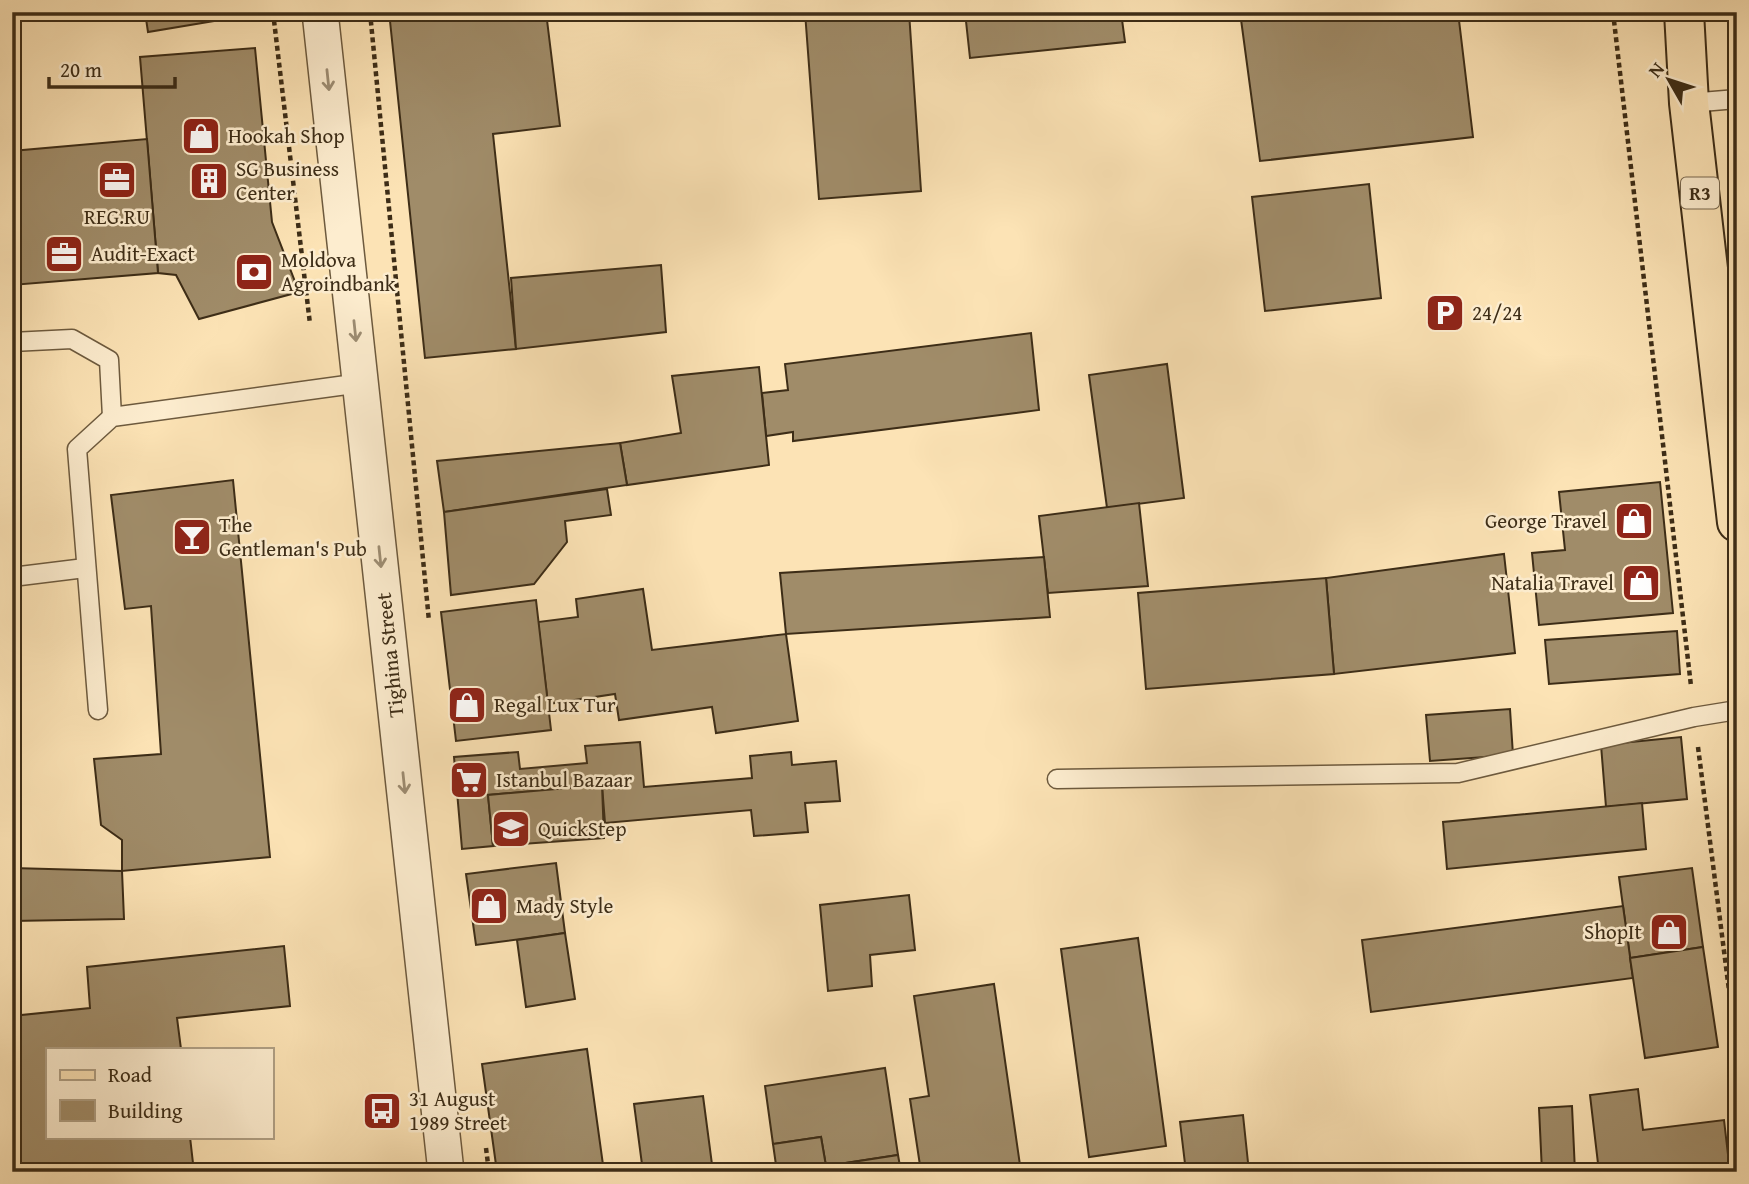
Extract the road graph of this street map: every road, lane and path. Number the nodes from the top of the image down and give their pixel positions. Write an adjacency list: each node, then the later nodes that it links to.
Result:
1 (273, 12): 8 (path)
2 (320, 12): 10 (street, Tighina Street, one-way to 10)
3 (370, 12): 15 (path)
4 (1613, 12): 18 (path)
5 (1684, 12): 7 (main road, R3)
6 (1737, 99): 7 (lane)
7 (1689, 103): 12 (main road, R3)
8 (310, 324)
9 (12, 342): 11 (lane)
10 (361, 383): 11 (lane); 22 (street, Tighina Street, one-way to 22)
11 (112, 417): 13 (lane)
12 (1737, 522)
13 (85, 568): 14 (lane); 16 (lane)
14 (12, 577)
15 (429, 623)
16 (98, 710)
17 (1737, 710): 18 (lane)
18 (1694, 717): 19 (lane); 20 (path)
19 (1057, 779)
20 (1737, 1053)
21 (486, 1145): 23 (path)
22 (446, 1172)
23 (489, 1172)

